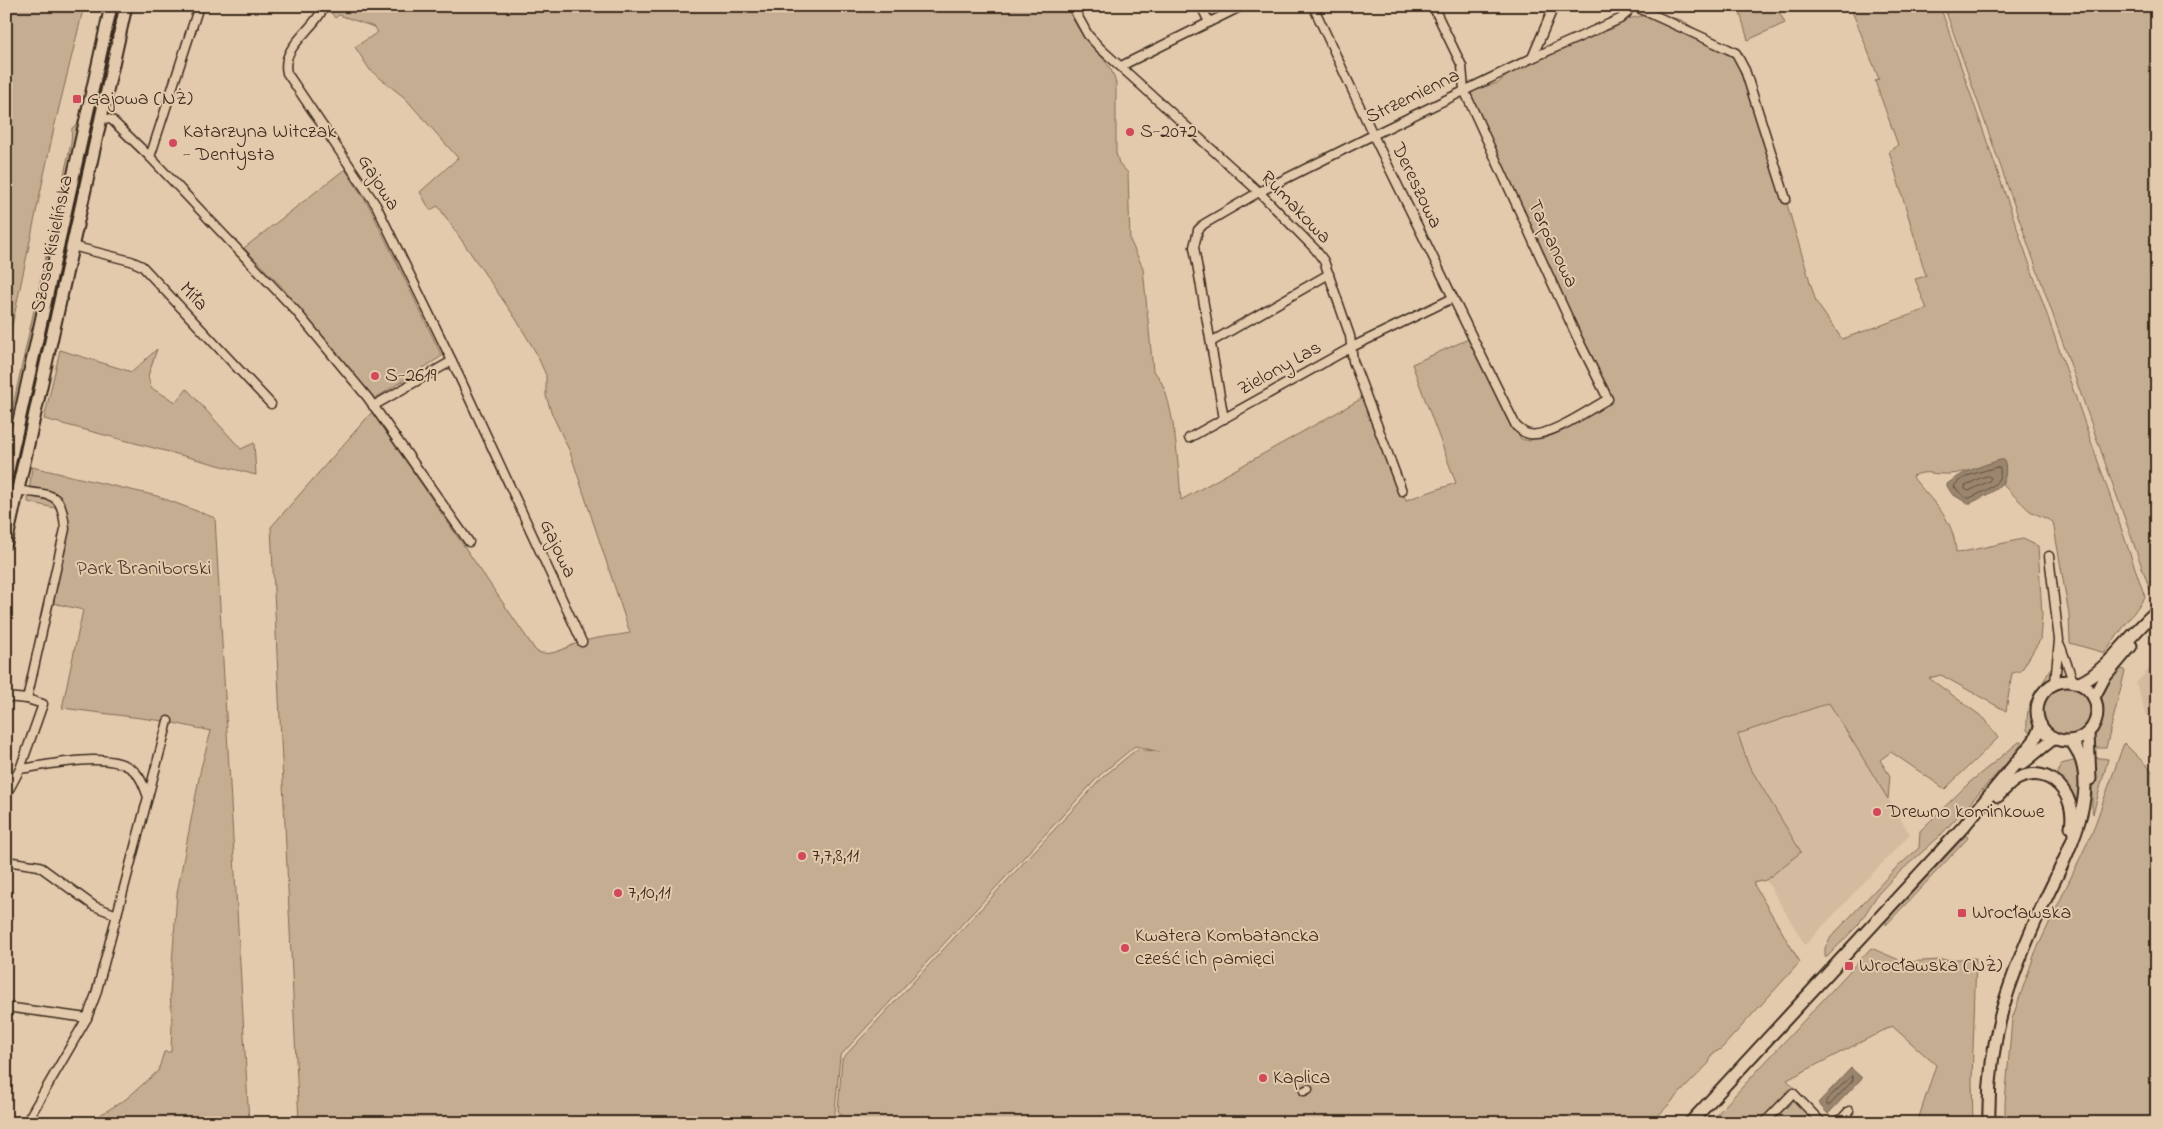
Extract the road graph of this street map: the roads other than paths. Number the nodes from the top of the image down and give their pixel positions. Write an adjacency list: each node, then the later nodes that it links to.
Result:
1 (111, 6): 33 (street, Szosa Kisielińska)
2 (126, 6): 17 (street, Szosa Kisielińska)
3 (199, 6): 19 (street)
4 (324, 6): 27 (street, Gajowa)
5 (1072, 6): 15 (street, Rumakowa)
6 (1201, 6): 13 (street)
7 (1242, 6): 13 (street)
8 (1313, 6): 18 (street, Dereszowa)
9 (1433, 6): 16 (street, Tarpanowa)
10 (1554, 6): 14 (street)
11 (1630, 6): 14 (street, Strzemienna)
12 (1634, 6): 21 (street)
13 (1209, 22): 15 (street)
14 (1532, 58): 16 (street, Strzemienna)
15 (1121, 66): 20 (street, Rumakowa)
16 (1464, 90): 18 (street, Strzemienna); 31 (street, Tarpanowa)
17 (101, 117): 19 (street); 22 (street, Szosa Kisielińska)
18 (1373, 135): 20 (street, Strzemienna); 24 (street, Dereszowa)
19 (150, 157): 29 (street)
20 (1258, 192): 23 (street, Rumakowa); 25 (street, Zielony Las)
21 (1786, 199)
22 (72, 246): 28 (street, Miła); 34 (street, Szosa Kisielińska)
23 (1329, 274): 25 (street); 26 (street, Rumakowa)
24 (1454, 298): 26 (street); 31 (street, Dereszowa)
25 (1211, 342): 30 (street, Zielony Las)
26 (1352, 347): 30 (street, Zielony Las); 35 (street, Rumakowa)
27 (452, 360): 29 (street); 41 (street, Gajowa)
28 (270, 404)
29 (373, 406): 36 (street)
30 (1224, 419): 32 (street, Zielony Las)
31 (1516, 426)
32 (1189, 438)
33 (6, 479)
34 (18, 490): 37 (street, Szosa Kisielińska); 46 (street)
35 (1402, 491)
36 (470, 542)
37 (6, 543)
38 (2049, 556): 40 (street)
39 (2157, 613): 42 (street); 45 (street)
40 (2059, 640): 42 (street); 43 (street)
41 (582, 642)
42 (2076, 682): 43 (street); 45 (street)
43 (2055, 683): 48 (street)
44 (6, 697): 46 (street)
45 (2094, 697): 49 (street)
46 (27, 699): 52 (street)
47 (168, 721): 55 (street)
48 (2041, 726): 50 (street); 53 (street)
49 (2088, 733): 51 (street); 57 (street)
50 (2054, 738): 51 (street); 53 (street)
51 (2071, 741): 57 (street)
52 (20, 769): 54 (street); 55 (street)
53 (2002, 781): 56 (street)
54 (6, 795)
55 (148, 797): 60 (street)
56 (1980, 808): 59 (street); 65 (street)
57 (2066, 857): 59 (street)
58 (6, 861): 60 (street)
59 (2056, 877): 69 (street)
60 (117, 915): 62 (street)
61 (6, 1007): 62 (street)
62 (87, 1018): 64 (street)
63 (1849, 1111): 68 (street)
64 (26, 1123)
65 (1690, 1123)
66 (1764, 1123): 67 (street)
67 (1822, 1123)
68 (1838, 1123)
69 (1989, 1123)

